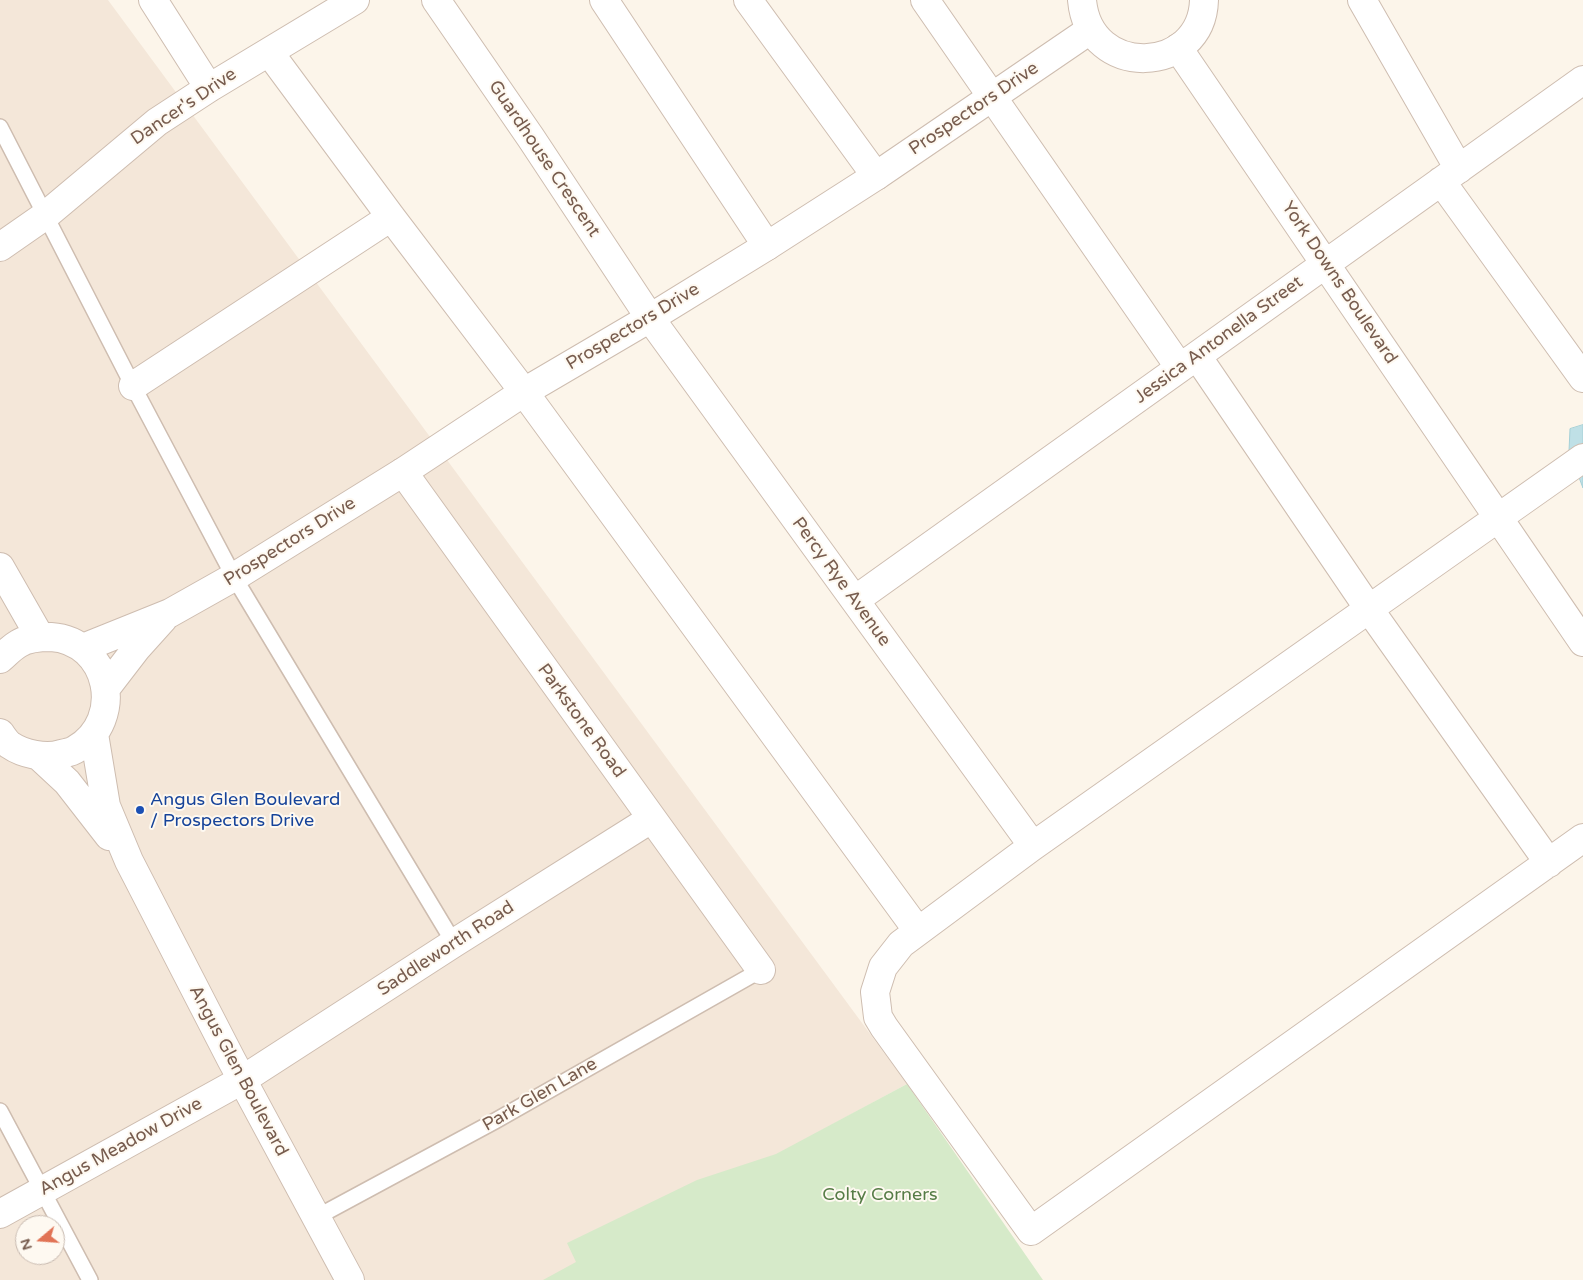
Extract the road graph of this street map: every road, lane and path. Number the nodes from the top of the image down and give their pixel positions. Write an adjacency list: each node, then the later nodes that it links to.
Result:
1 (153, 0): 14 (street)
2 (355, 0): 12 (street, Dancer's Drive)
3 (436, 0): 24 (street, Guardhouse Crescent)
4 (604, 0): 21 (street)
5 (748, 0): 18 (street)
6 (924, 0): 15 (street)
7 (1082, 0): 10 (street)
8 (1204, 0): 11 (street)
9 (1362, 0): 17 (street)
10 (1090, 30): 11 (street); 15 (street, Prospectors Drive)
11 (1178, 48): 23 (street, York Downs Boulevard)
12 (269, 52): 14 (street, Dancer's Drive); 20 (street)
13 (1583, 80): 17 (street, Jessica Antonella Street)
14 (209, 88): 19 (street, Dancer's Drive)
15 (992, 97): 18 (street, Prospectors Drive); 25 (street)
16 (0, 127): 19 (lane)
17 (1450, 175): 23 (street, Jessica Antonella Street); 26 (street)
18 (876, 176): 21 (street, Prospectors Drive)
19 (46, 215): 22 (street, Dancer's Drive); 27 (lane)
20 (391, 217): 27 (street); 28 (street)
21 (767, 246): 24 (street, Prospectors Drive)
22 (0, 248)
23 (1326, 264): 25 (street, Jessica Antonella Street); 31 (street, York Downs Boulevard)
24 (650, 318): 28 (street, Prospectors Drive); 34 (street, Percy Rye Avenue)
25 (1188, 362): 34 (street, Jessica Antonella Street); 35 (street)
26 (1583, 378)
27 (133, 386): 33 (lane)
28 (524, 392): 30 (street, Prospectors Drive); 50 (street)
29 (1583, 458): 31 (street)
30 (403, 472): 33 (street, Prospectors Drive); 45 (street, Parkstone Road)
31 (1499, 518): 35 (street); 38 (street, York Downs Boulevard)
32 (0, 567): 37 (street)
33 (234, 577): 36 (street, Prospectors Drive); 51 (lane)
34 (855, 600): 47 (street, Percy Rye Avenue)
35 (1370, 610): 47 (street); 49 (street)
36 (170, 613): 39 (street, Prospectors Drive); 41 (street, Prospectors Drive)
37 (40, 637): 39 (street); 40 (street)
38 (1583, 642)
39 (83, 648): 41 (street)
40 (0, 659)
41 (106, 688): 42 (street)
42 (94, 734): 44 (street); 48 (street, Angus Glen Boulevard)
43 (3, 742): 44 (street)
44 (39, 756): 48 (street, Angus Glen Boulevard)
45 (651, 819): 51 (street, Saddleworth Road); 52 (street, Parkstone Road)
46 (1583, 838): 49 (street)
47 (1033, 846): 50 (street)
48 (129, 861): 53 (street, Angus Glen Boulevard)
49 (1549, 863): 50 (street)
50 (918, 931)
51 (454, 943): 53 (street, Saddleworth Road)
52 (761, 970): 57 (lane, Park Glen Lane)
53 (242, 1080): 55 (street, Angus Meadow Drive); 57 (street, Angus Glen Boulevard)
54 (0, 1111): 55 (lane)
55 (43, 1190): 56 (street, Angus Meadow Drive); 58 (lane)
56 (0, 1214)
57 (317, 1217): 59 (street, Angus Glen Boulevard)
58 (90, 1280)
59 (350, 1280)

